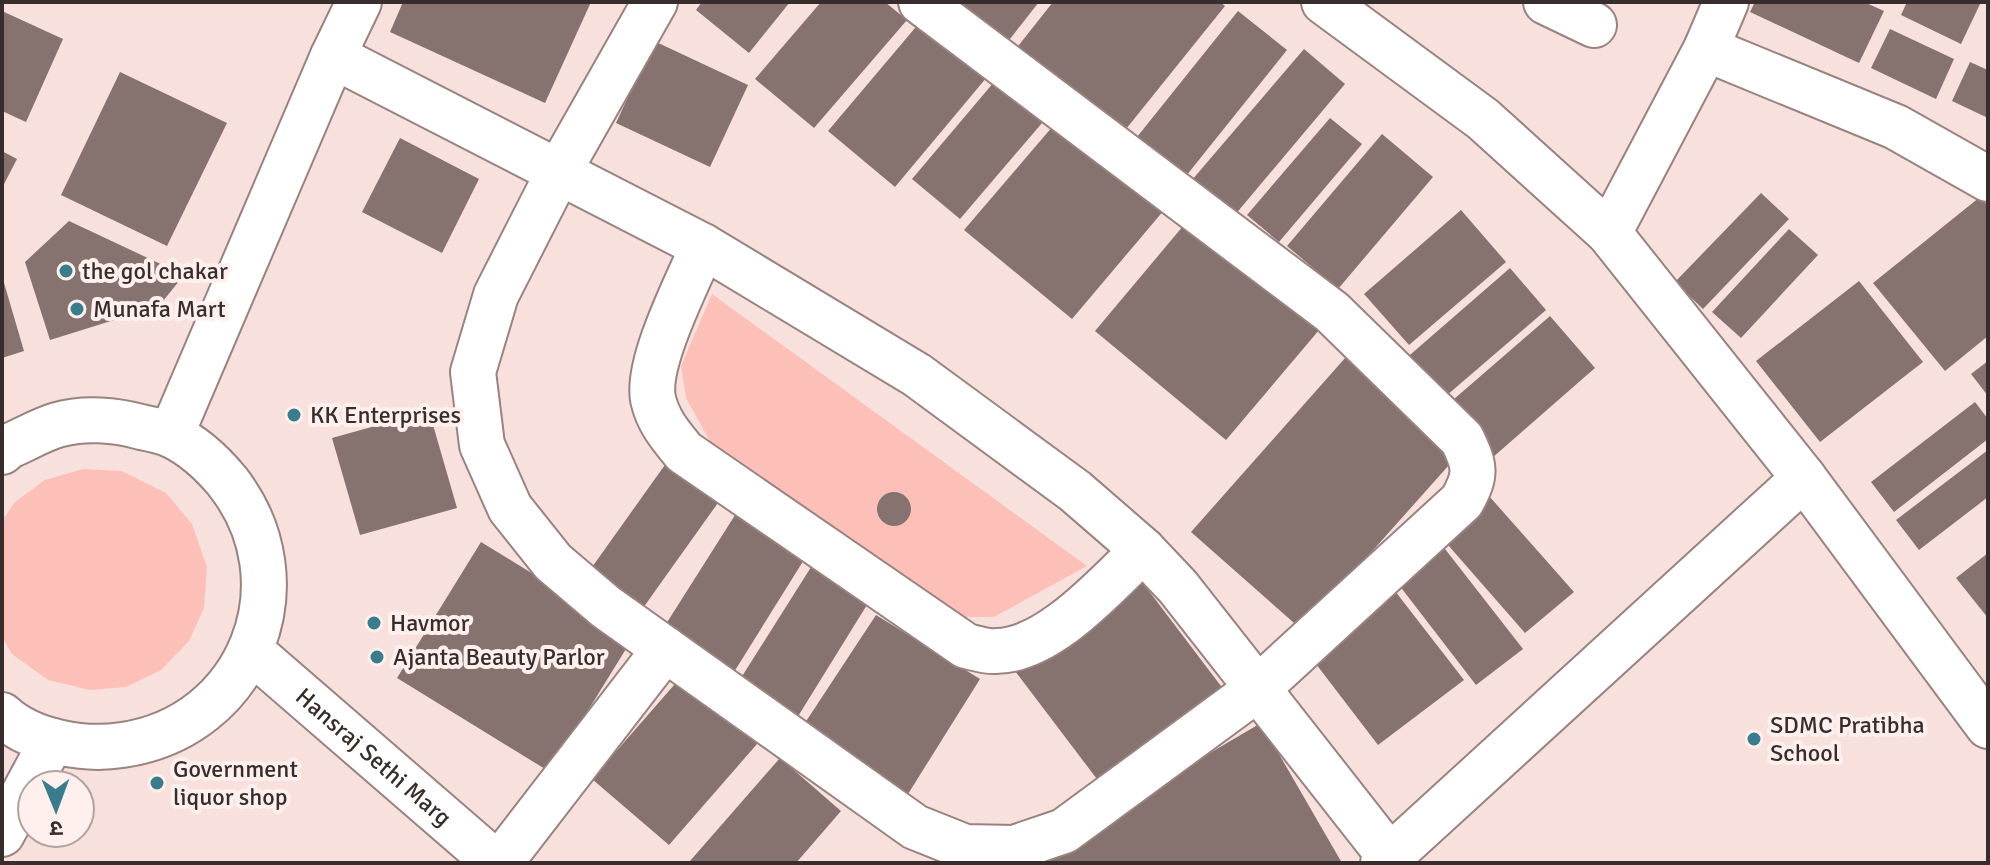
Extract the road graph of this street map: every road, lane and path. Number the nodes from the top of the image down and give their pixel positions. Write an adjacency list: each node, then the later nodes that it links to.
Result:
1 (359, 2): 9 (street)
2 (655, 2): 10 (street)
3 (921, 2): 20 (street)
4 (1324, 2): 12 (street)
5 (1546, 2): 7 (street)
6 (1726, 2): 8 (street)
7 (1594, 25)
8 (1706, 49): 11 (street); 12 (street)
9 (333, 56): 10 (street); 14 (street)
10 (559, 171): 13 (street); 18 (street)
11 (1988, 179)
12 (1609, 233): 16 (street)
13 (703, 246): 17 (street); 17 (street)
14 (171, 435): 15 (street); 19 (street)
15 (2, 452)
16 (1804, 478): 22 (street); 25 (street)
17 (1143, 550): 20 (street)
18 (665, 649): 20 (street); 26 (street)
19 (251, 651): 23 (street); 26 (street, Hansraj Sethi Marg)
20 (1256, 690): 25 (street)
21 (2, 715): 23 (street)
22 (1988, 726)
23 (52, 741): 24 (street)
24 (2, 834)
25 (1386, 860)
26 (498, 863)

